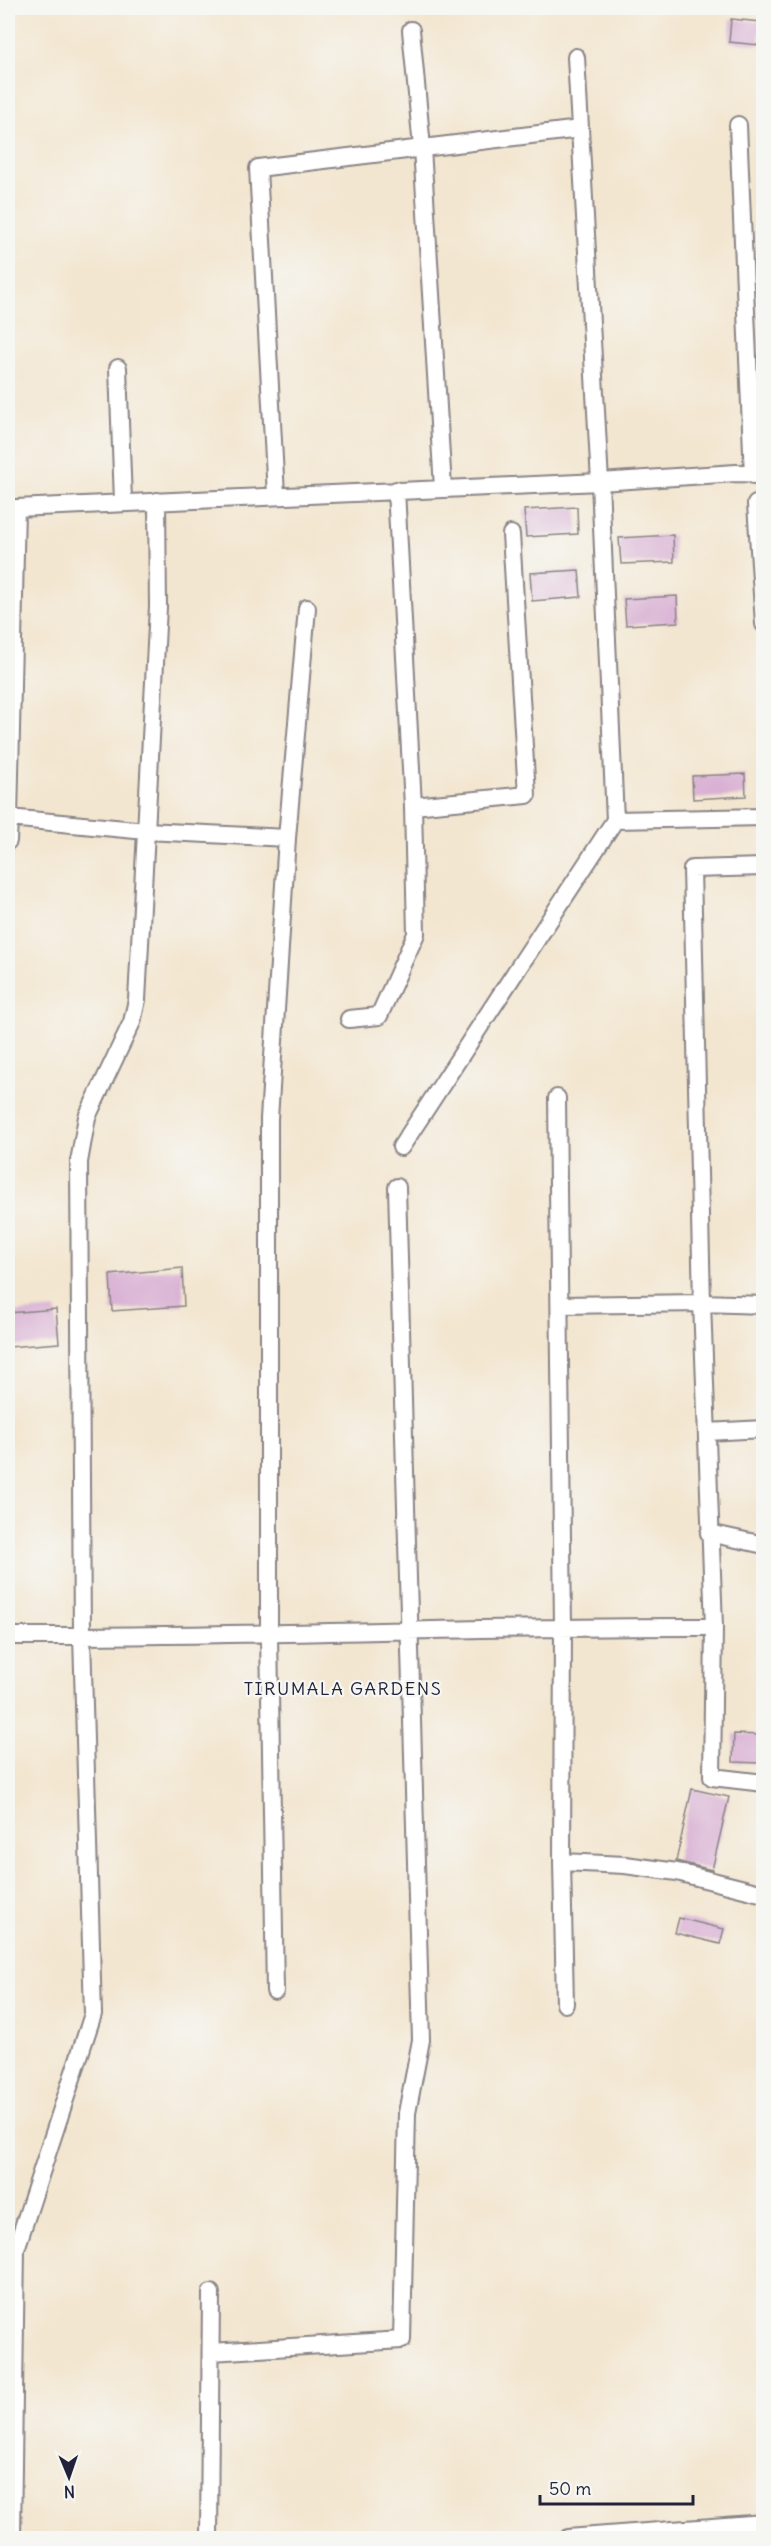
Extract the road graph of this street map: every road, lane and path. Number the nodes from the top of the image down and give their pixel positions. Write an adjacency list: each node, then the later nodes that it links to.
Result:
1 (411, 30): 5 (street)
2 (576, 57): 4 (street)
3 (738, 125): 7 (street)
4 (580, 129): 5 (street); 8 (street)
5 (422, 148): 9 (street); 11 (street)
6 (118, 368): 12 (street)
7 (758, 475): 8 (street)
8 (600, 482): 9 (street); 21 (street)
9 (443, 488): 10 (street)
10 (396, 490): 11 (street); 18 (street)
11 (276, 495): 13 (street)
12 (123, 501): 13 (street); 20 (street)
13 (157, 501): 22 (street)
14 (756, 504): 17 (street)
15 (511, 534): 18 (street)
16 (307, 608): 23 (street)
17 (764, 624)
18 (413, 806): 26 (street)
19 (764, 817): 21 (street)
20 (9, 818): 22 (street); 24 (street)
21 (615, 820): 28 (street)
22 (146, 831): 23 (street); 42 (street)
23 (287, 838): 40 (street)
24 (8, 841)
25 (764, 867): 30 (street)
26 (349, 1019)
27 (557, 1098): 31 (street)
28 (401, 1147)
29 (397, 1187): 39 (street)
30 (702, 1303): 31 (street); 32 (street); 34 (street)
31 (560, 1305): 37 (street)
32 (764, 1305)
33 (764, 1430): 34 (street)
34 (707, 1432): 35 (street)
35 (709, 1533): 36 (street); 38 (street)
36 (764, 1545)
37 (563, 1627): 38 (street); 39 (street); 44 (street)
38 (714, 1627): 43 (street)
39 (410, 1630): 40 (street); 49 (street)
40 (269, 1634): 42 (street); 46 (street)
41 (8, 1636): 42 (street)
42 (82, 1636): 51 (street)
43 (764, 1783)
44 (562, 1862): 45 (street); 47 (street)
45 (764, 1894)
46 (275, 1991)
47 (565, 2004)
48 (211, 2293): 49 (street)
49 (211, 2352): 52 (street)
50 (764, 2523): 53 (street)
51 (12, 2538)
52 (209, 2538)
53 (568, 2538)

